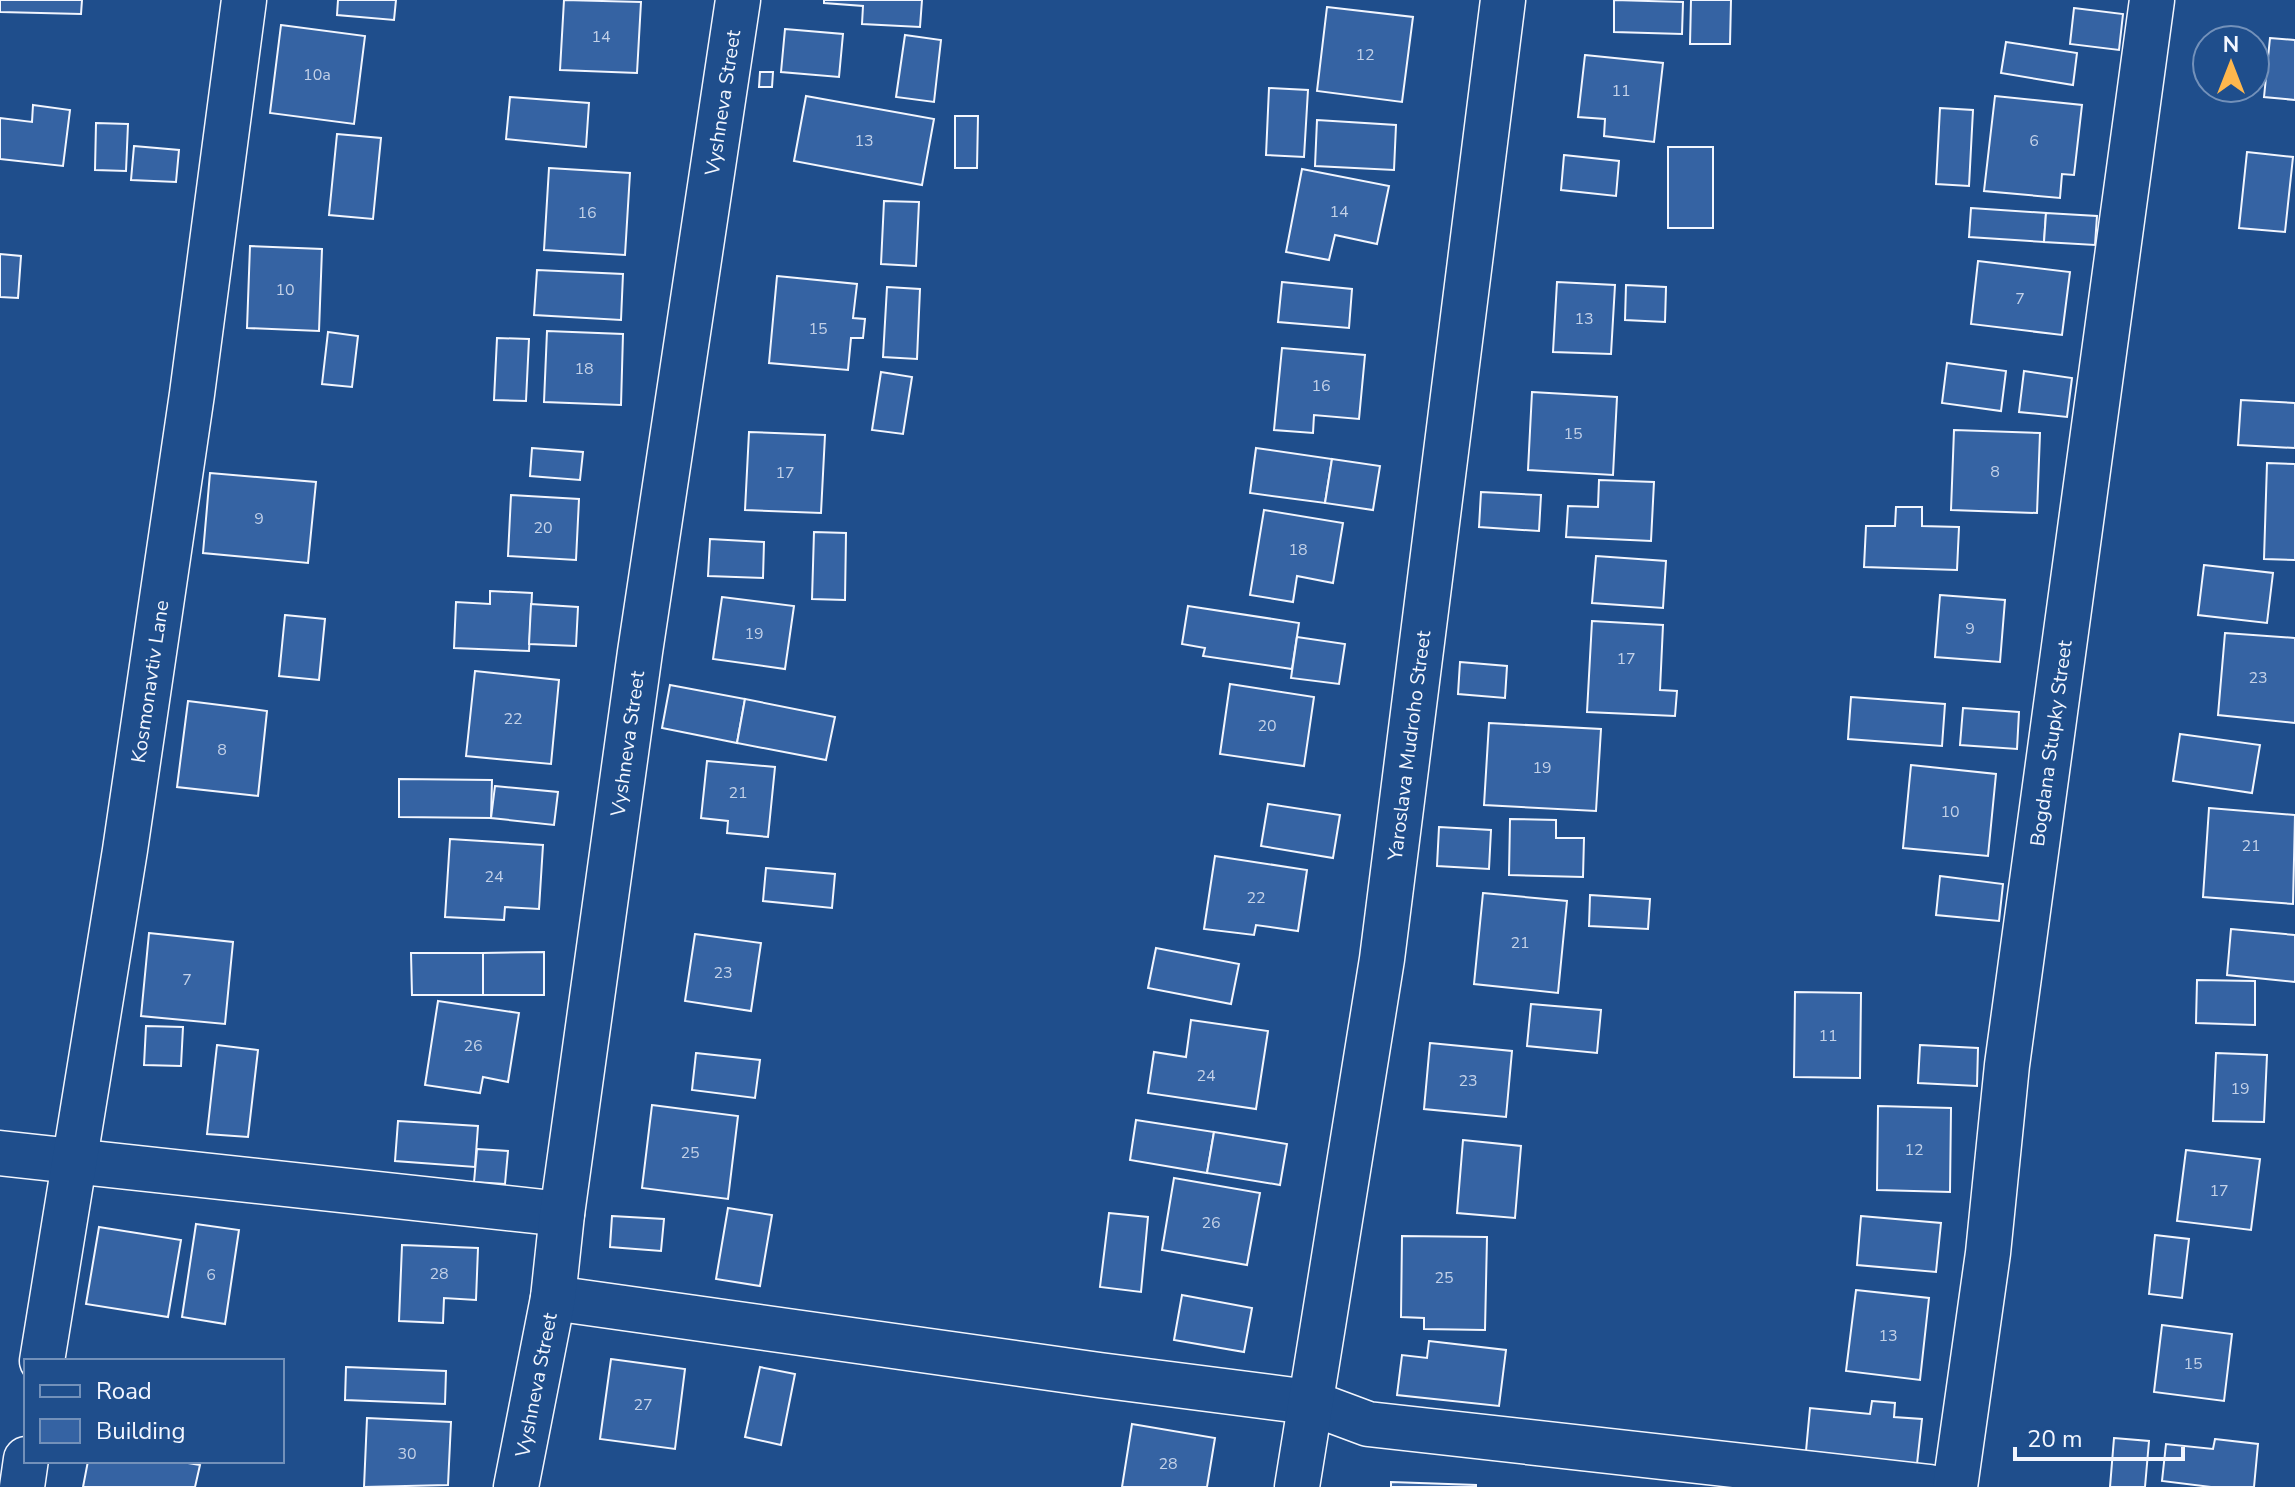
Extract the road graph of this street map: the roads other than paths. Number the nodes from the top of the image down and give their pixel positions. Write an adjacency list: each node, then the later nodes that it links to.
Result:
1 (244, 0): 6 (street, Kosmonavtiv Lane)
2 (738, 0): 7 (street, Vyshneva Street)
3 (1503, 0): 10 (street, Yaroslava Mudroho Street)
4 (2152, 0): 16 (street, Bogdana Stupky Street)
5 (0, 1153): 6 (street)
6 (74, 1163): 7 (street); 9 (street, Kosmonavtiv Lane)
7 (562, 1214): 8 (street, Vyshneva Street)
8 (553, 1298): 10 (street); 13 (street, Vyshneva Street)
9 (42, 1359)
10 (1309, 1402): 14 (street, Yaroslava Mudroho Street); 15 (street)
11 (25, 1463): 12 (street)
12 (22, 1487)
13 (516, 1487)
14 (1297, 1487)
15 (1930, 1487)
16 (1955, 1487)

